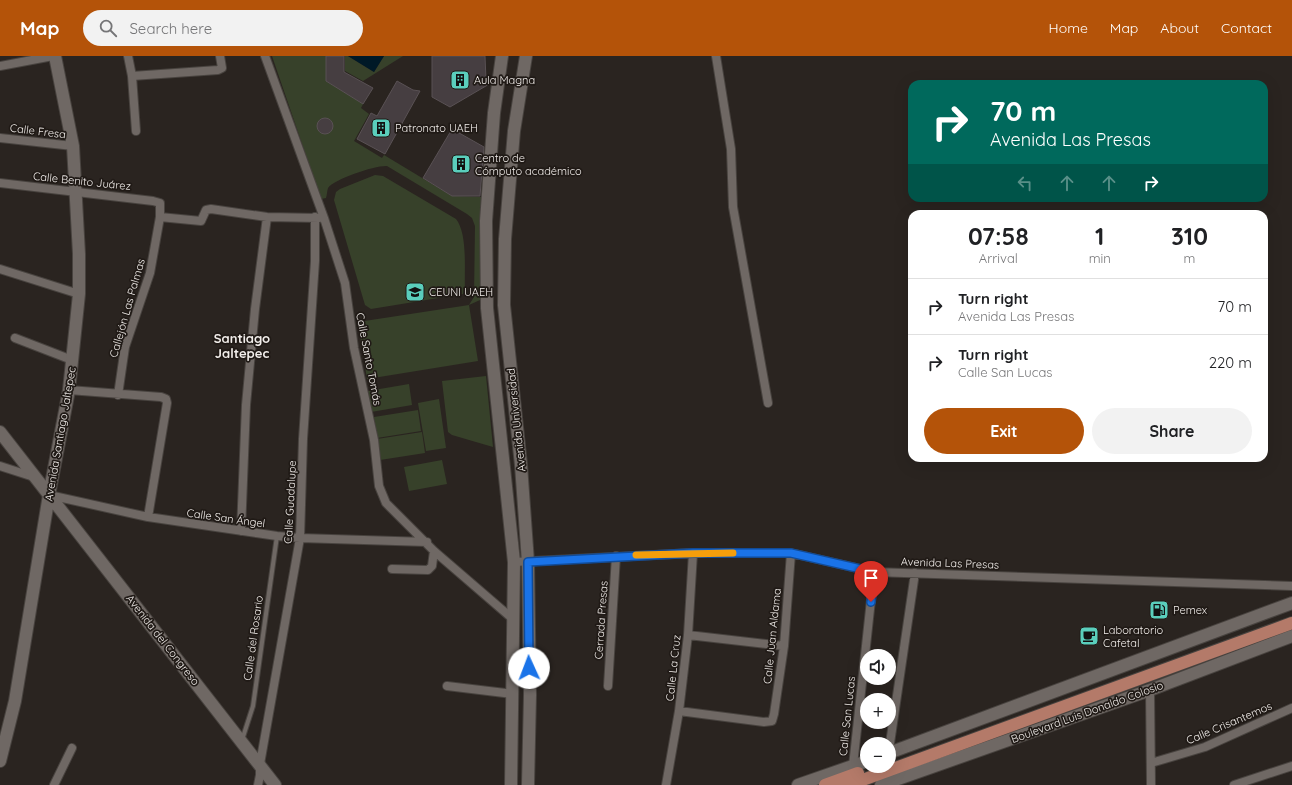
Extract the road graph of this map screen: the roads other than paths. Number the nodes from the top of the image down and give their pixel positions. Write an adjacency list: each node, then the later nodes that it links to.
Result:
1 (54, 56): 8 (street); 12 (street, Avenida Santiago Jaltepec)
2 (128, 56): 9 (street)
3 (220, 56): 9 (street)
4 (265, 56): 19 (street, Calle Santo Tomás)
5 (502, 56): 40 (street, Avenida Universidad)
6 (526, 56): 41 (street, Avenida Universidad)
7 (716, 56): 26 (street)
8 (0, 66)
9 (132, 76): 10 (street)
10 (136, 131)
11 (0, 138): 12 (street, Calle Fresa)
12 (73, 146): 14 (street, Avenida Santiago Jaltepec)
13 (0, 183): 14 (street, Calle Benito Juárez)
14 (76, 191): 15 (street, Calle Benito Juárez); 21 (street, Avenida Santiago Jaltepec)
15 (160, 203): 16 (street, Callejón Las Palmas)
16 (160, 217): 17 (street); 25 (street, Callejón Las Palmas)
17 (267, 217): 18 (street); 32 (street)
18 (315, 217): 19 (street); 34 (street, Calle Guadalupe)
19 (324, 218): 35 (street, Calle Santo Tomás)
20 (0, 269): 21 (street)
21 (78, 294): 23 (street, Avenida Santiago Jaltepec)
22 (15, 338): 23 (street)
23 (72, 360): 24 (street, Avenida Santiago Jaltepec)
24 (69, 390): 25 (street); 30 (street, Avenida Santiago Jaltepec)
25 (118, 395): 31 (street)
26 (768, 403)
27 (0, 432): 29 (street, Avenida del Congreso)
28 (0, 466): 29 (street)
29 (35, 477): 30 (street, Avenida del Congreso)
30 (49, 495): 31 (street, Calle San Ángel); 60 (street, Avenida del Congreso); 64 (street, Avenida Santiago Jaltepec)
31 (148, 517): 32 (street, Calle San Ángel)
32 (241, 531): 33 (street, Calle San Ángel)
33 (277, 536): 34 (street, Calle San Ángel); 60 (lane, Calle del Rosario)
34 (300, 538): 35 (street, Calle San Ángel); 66 (street, Calle Guadalupe)
35 (427, 542): 36 (street, Calle Santo Tomás)
36 (434, 551): 42 (street); 48 (street, Calle Santo Tomás)
37 (693, 553): 38 (street, Avenida Las Presas); 39 (street, Avenida Las Presas); 50 (street, Calle La Cruz)
38 (791, 553): 43 (street, Avenida Las Presas); 52 (street, Calle Juan Aldama)
39 (616, 556): 41 (street, Avenida Las Presas); 54 (street, Cerrada Presas)
40 (514, 562): 41 (street, Avenida Las Presas); 48 (street, Avenida Universidad)
41 (528, 562): 77 (street, Avenida Universidad)
42 (392, 569)
43 (874, 572): 44 (street, Avenida Las Presas); 68 (street, Calle San Lucas)
44 (915, 573): 45 (street, Avenida Las Presas); 59 (street)
45 (1292, 586)
46 (1292, 603): 62 (street)
47 (1292, 614): 63 (main road)
48 (514, 620): 56 (street, Avenida Universidad)
49 (1292, 623): 71 (main road)
50 (688, 635): 52 (street); 58 (street, Calle La Cruz)
51 (1292, 636): 55 (street, Boulevard Luis Donaldo Colosio)
52 (784, 646): 58 (street, Calle Juan Aldama)
53 (447, 686): 56 (street)
54 (608, 686)
55 (1150, 690): 65 (street); 72 (street, Boulevard Luis Donaldo Colosio)
56 (513, 694): 76 (street, Avenida Universidad)
57 (1292, 708): 65 (street, Calle Crisantemos)
58 (679, 711): 78 (street, Calle La Cruz)
59 (891, 737)
60 (242, 741): 66 (street, Avenida del Congreso)
61 (72, 748): 73 (street)
62 (896, 750)
63 (896, 759)
64 (0, 761)
65 (1151, 763): 81 (street)
66 (260, 764): 74 (street, Calle Guadalupe); 75 (street, Avenida del Congreso)
67 (860, 764): 68 (street)
68 (853, 766): 71 (main road); 79 (street)
69 (1292, 766): 82 (street)
70 (865, 773): 71 (main road)
71 (848, 782): 80 (main road)
72 (884, 784)
73 (54, 785)
74 (258, 785)
75 (275, 785)
76 (511, 785)
77 (528, 785)
78 (666, 785)
79 (798, 785)
80 (825, 785)
81 (1151, 785)
82 (1234, 785)

